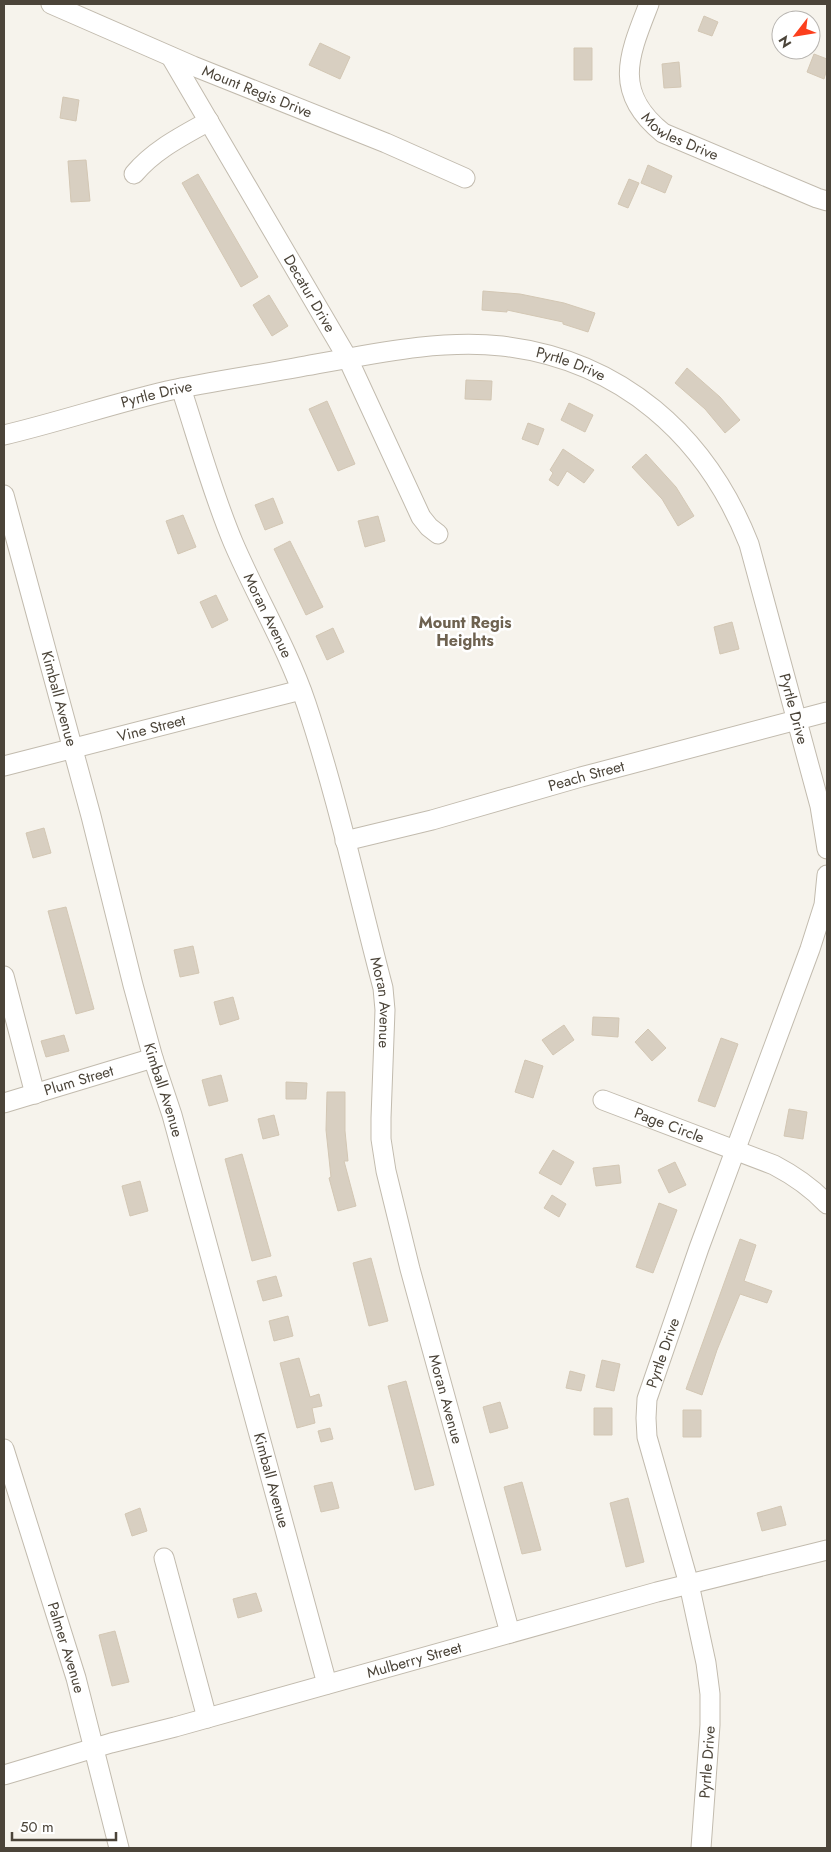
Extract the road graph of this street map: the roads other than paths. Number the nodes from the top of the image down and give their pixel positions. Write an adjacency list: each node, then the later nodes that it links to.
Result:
1 (51, 4): 3 (street, Mount Regis Drive)
2 (648, 4): 7 (street, Mowles Drive)
3 (171, 57): 4 (street, Decatur Drive); 6 (street, Mount Regis Drive)
4 (209, 121): 5 (street); 8 (street, Decatur Drive)
5 (134, 174)
6 (464, 178)
7 (827, 201)
8 (348, 358): 9 (street, Pyrtle Drive); 12 (street, Decatur Drive); 15 (street, Pyrtle Drive)
9 (181, 388): 10 (street, Pyrtle Drive); 13 (street, Moran Avenue)
10 (4, 435)
11 (4, 495): 16 (street, Kimball Avenue)
12 (438, 534)
13 (301, 690): 16 (street, Vine Street); 18 (street, Moran Avenue)
14 (827, 712): 15 (street, Peach Street)
15 (797, 720): 18 (street, Peach Street); 19 (street, Pyrtle Drive)
16 (72, 748): 17 (street, Vine Street); 22 (street, Kimball Avenue)
17 (4, 766)
18 (345, 841): 32 (street, Moran Avenue)
19 (827, 849)
20 (827, 875): 26 (street, Pyrtle Drive)
21 (4, 976): 23 (street)
22 (154, 1058): 23 (street, Plum Street); 33 (street, Kimball Avenue)
23 (35, 1094): 25 (street, Plum Street)
24 (603, 1100): 26 (street, Page Circle)
25 (4, 1103)
26 (736, 1151): 27 (street, Page Circle); 31 (street, Pyrtle Drive)
27 (827, 1204)
28 (4, 1449): 35 (street, Palmer Avenue)
29 (827, 1550): 31 (street, Mulberry Street)
30 (164, 1558): 34 (street)
31 (689, 1584): 32 (street, Mulberry Street); 38 (street, Pyrtle Drive)
32 (510, 1633): 33 (street, Mulberry Street)
33 (327, 1684): 34 (street, Mulberry Street)
34 (207, 1718): 35 (street, Mulberry Street)
35 (95, 1747): 36 (street, Mulberry Street); 37 (street, Palmer Avenue)
36 (4, 1774)
37 (119, 1848)
38 (700, 1848)

